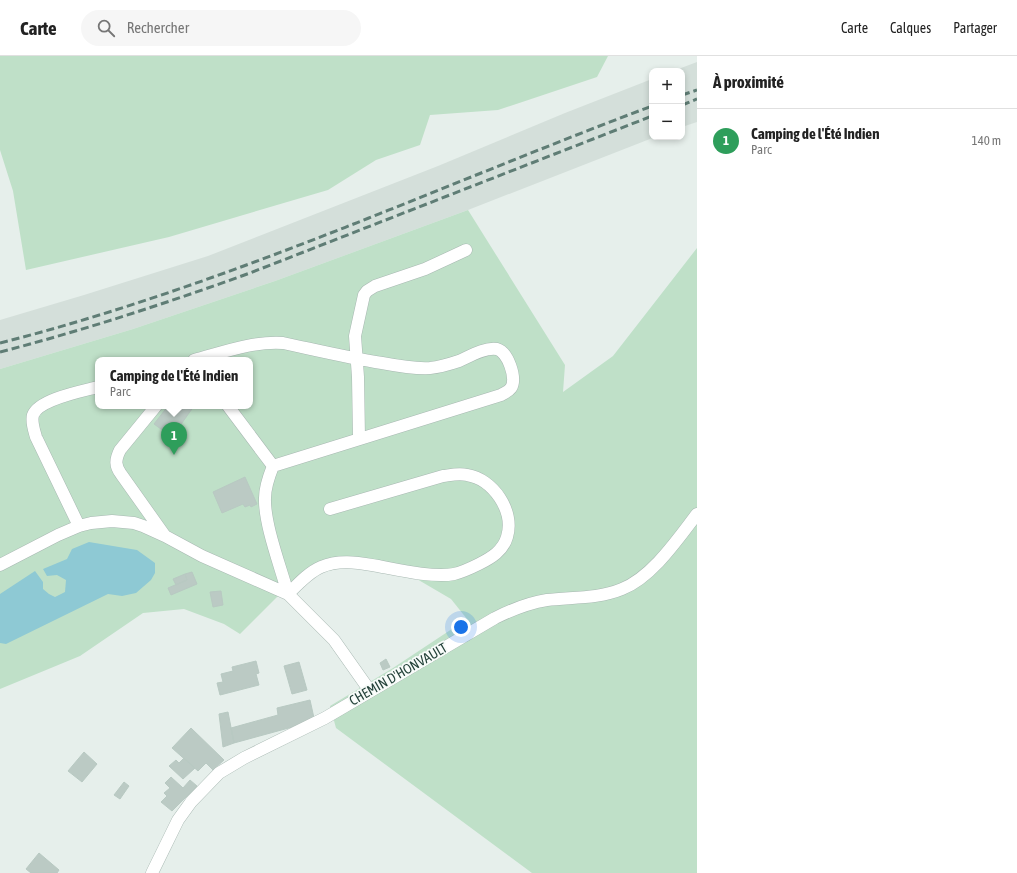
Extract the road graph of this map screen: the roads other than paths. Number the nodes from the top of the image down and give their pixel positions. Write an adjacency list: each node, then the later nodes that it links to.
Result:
1 (466, 250): 3 (street)
2 (205, 357): 3 (street)
3 (356, 359): 7 (street); 7 (street)
4 (95, 387): 11 (street)
5 (154, 409): 12 (street)
6 (230, 409): 8 (street)
7 (360, 438): 8 (street)
8 (273, 466): 14 (street)
9 (330, 508): 14 (street)
10 (697, 514): 15 (street, CHEMIN D'HONVAULT)
11 (79, 526): 12 (street); 13 (street)
12 (165, 536): 14 (street)
13 (0, 565)
14 (288, 594): 15 (street)
15 (370, 690): 16 (street, CHEMIN D'HONVAULT)
16 (152, 873)

